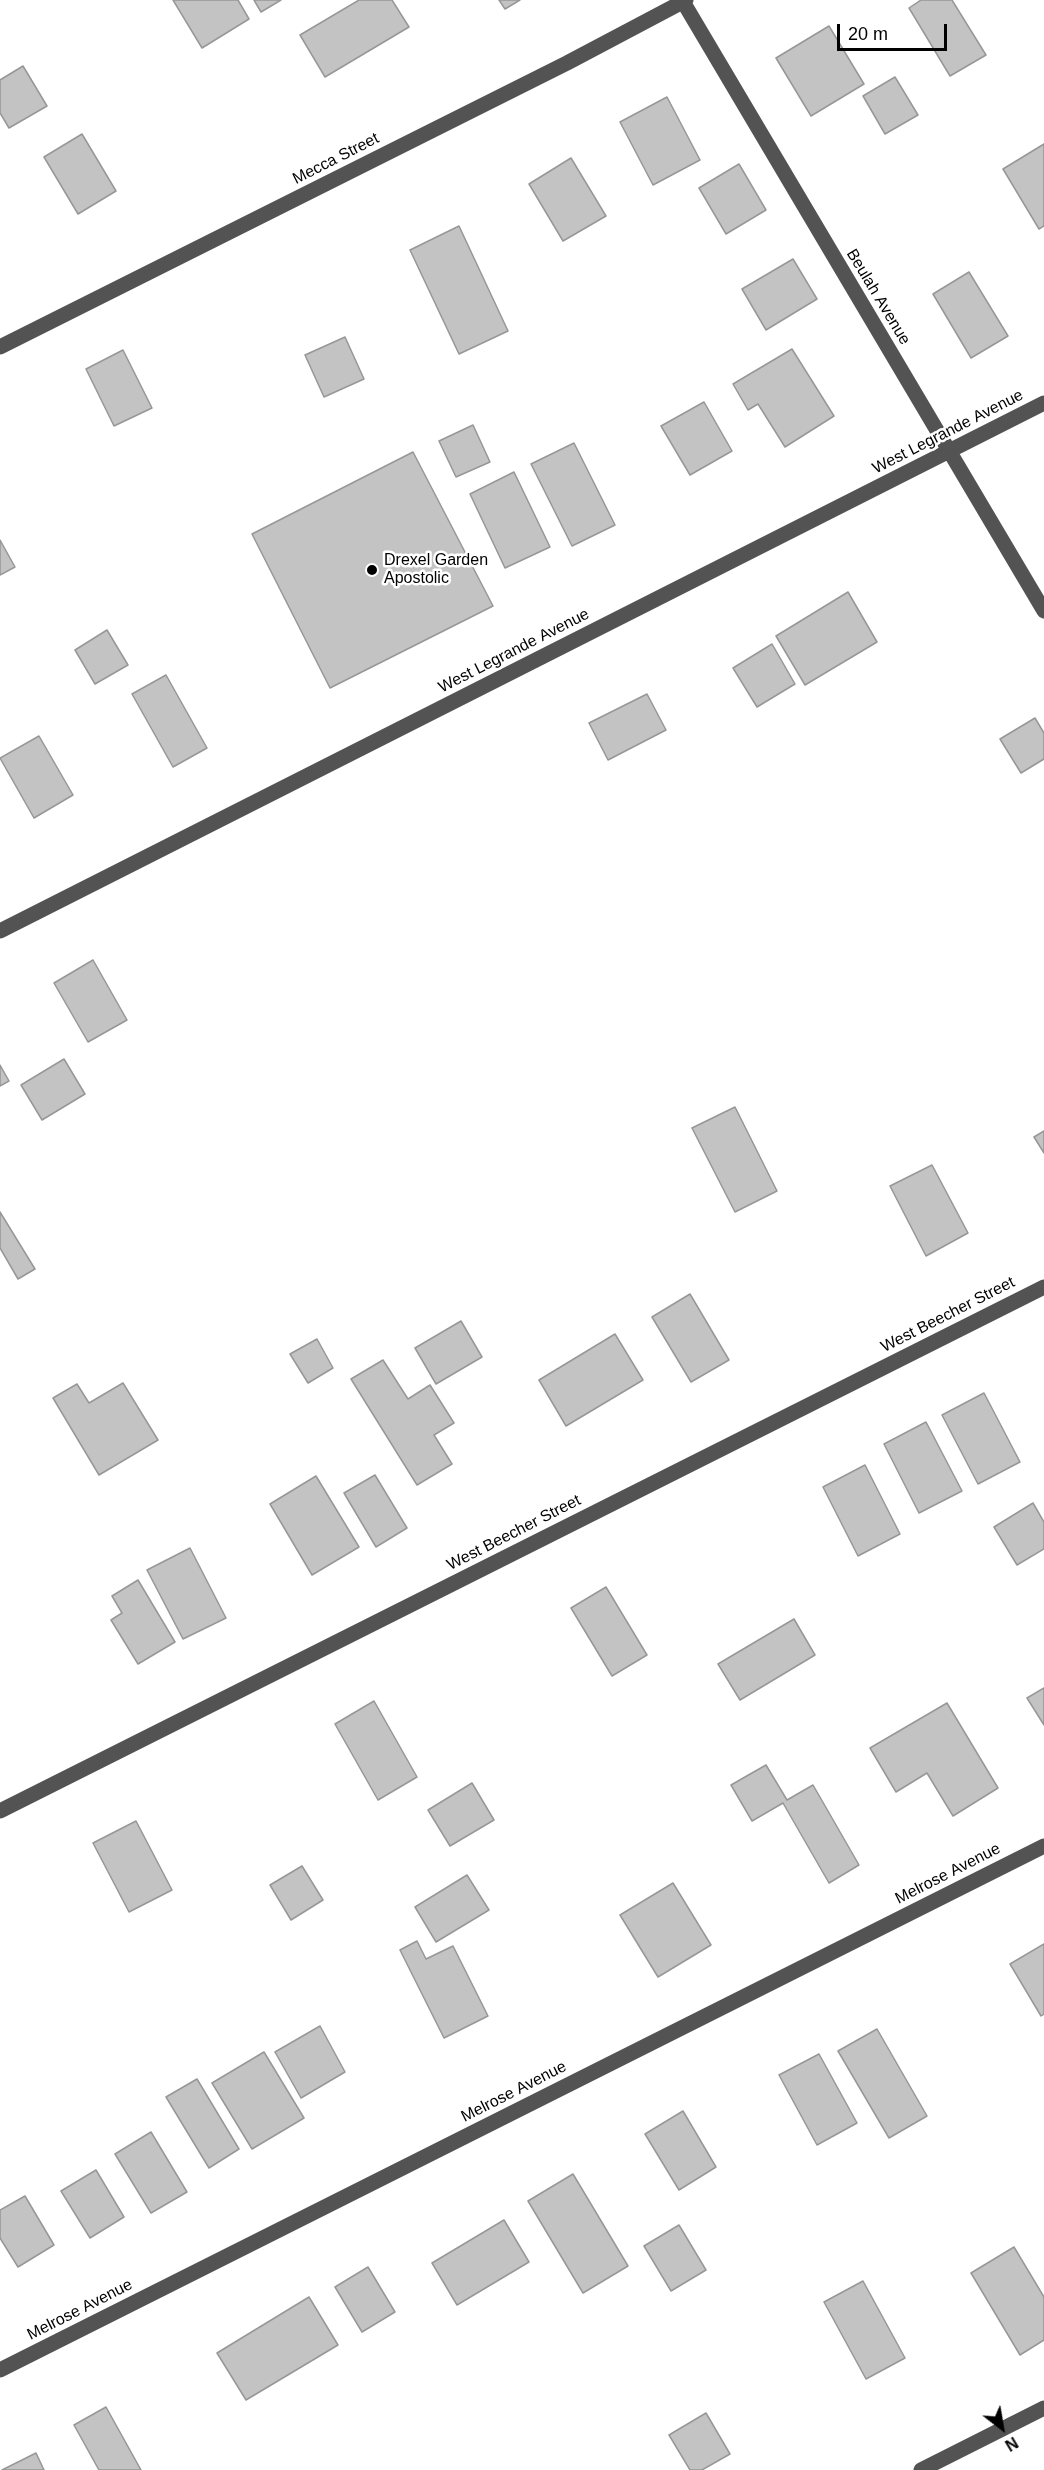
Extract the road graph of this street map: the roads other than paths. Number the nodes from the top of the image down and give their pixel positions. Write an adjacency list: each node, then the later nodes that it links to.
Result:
1 (684, 0): 2 (street, Mecca Street); 4 (street, Beulah Avenue)
2 (0, 347)
3 (1044, 403): 4 (street, West Legrande Avenue)
4 (948, 452): 5 (street, Beulah Avenue); 6 (street, West Legrande Avenue)
5 (1044, 611)
6 (0, 931)
7 (1044, 1287): 8 (street, West Beecher Street)
8 (0, 1811)
9 (1044, 1846): 10 (street, Melrose Avenue)
10 (0, 2370)
11 (1044, 2408): 12 (street)
12 (921, 2470)

